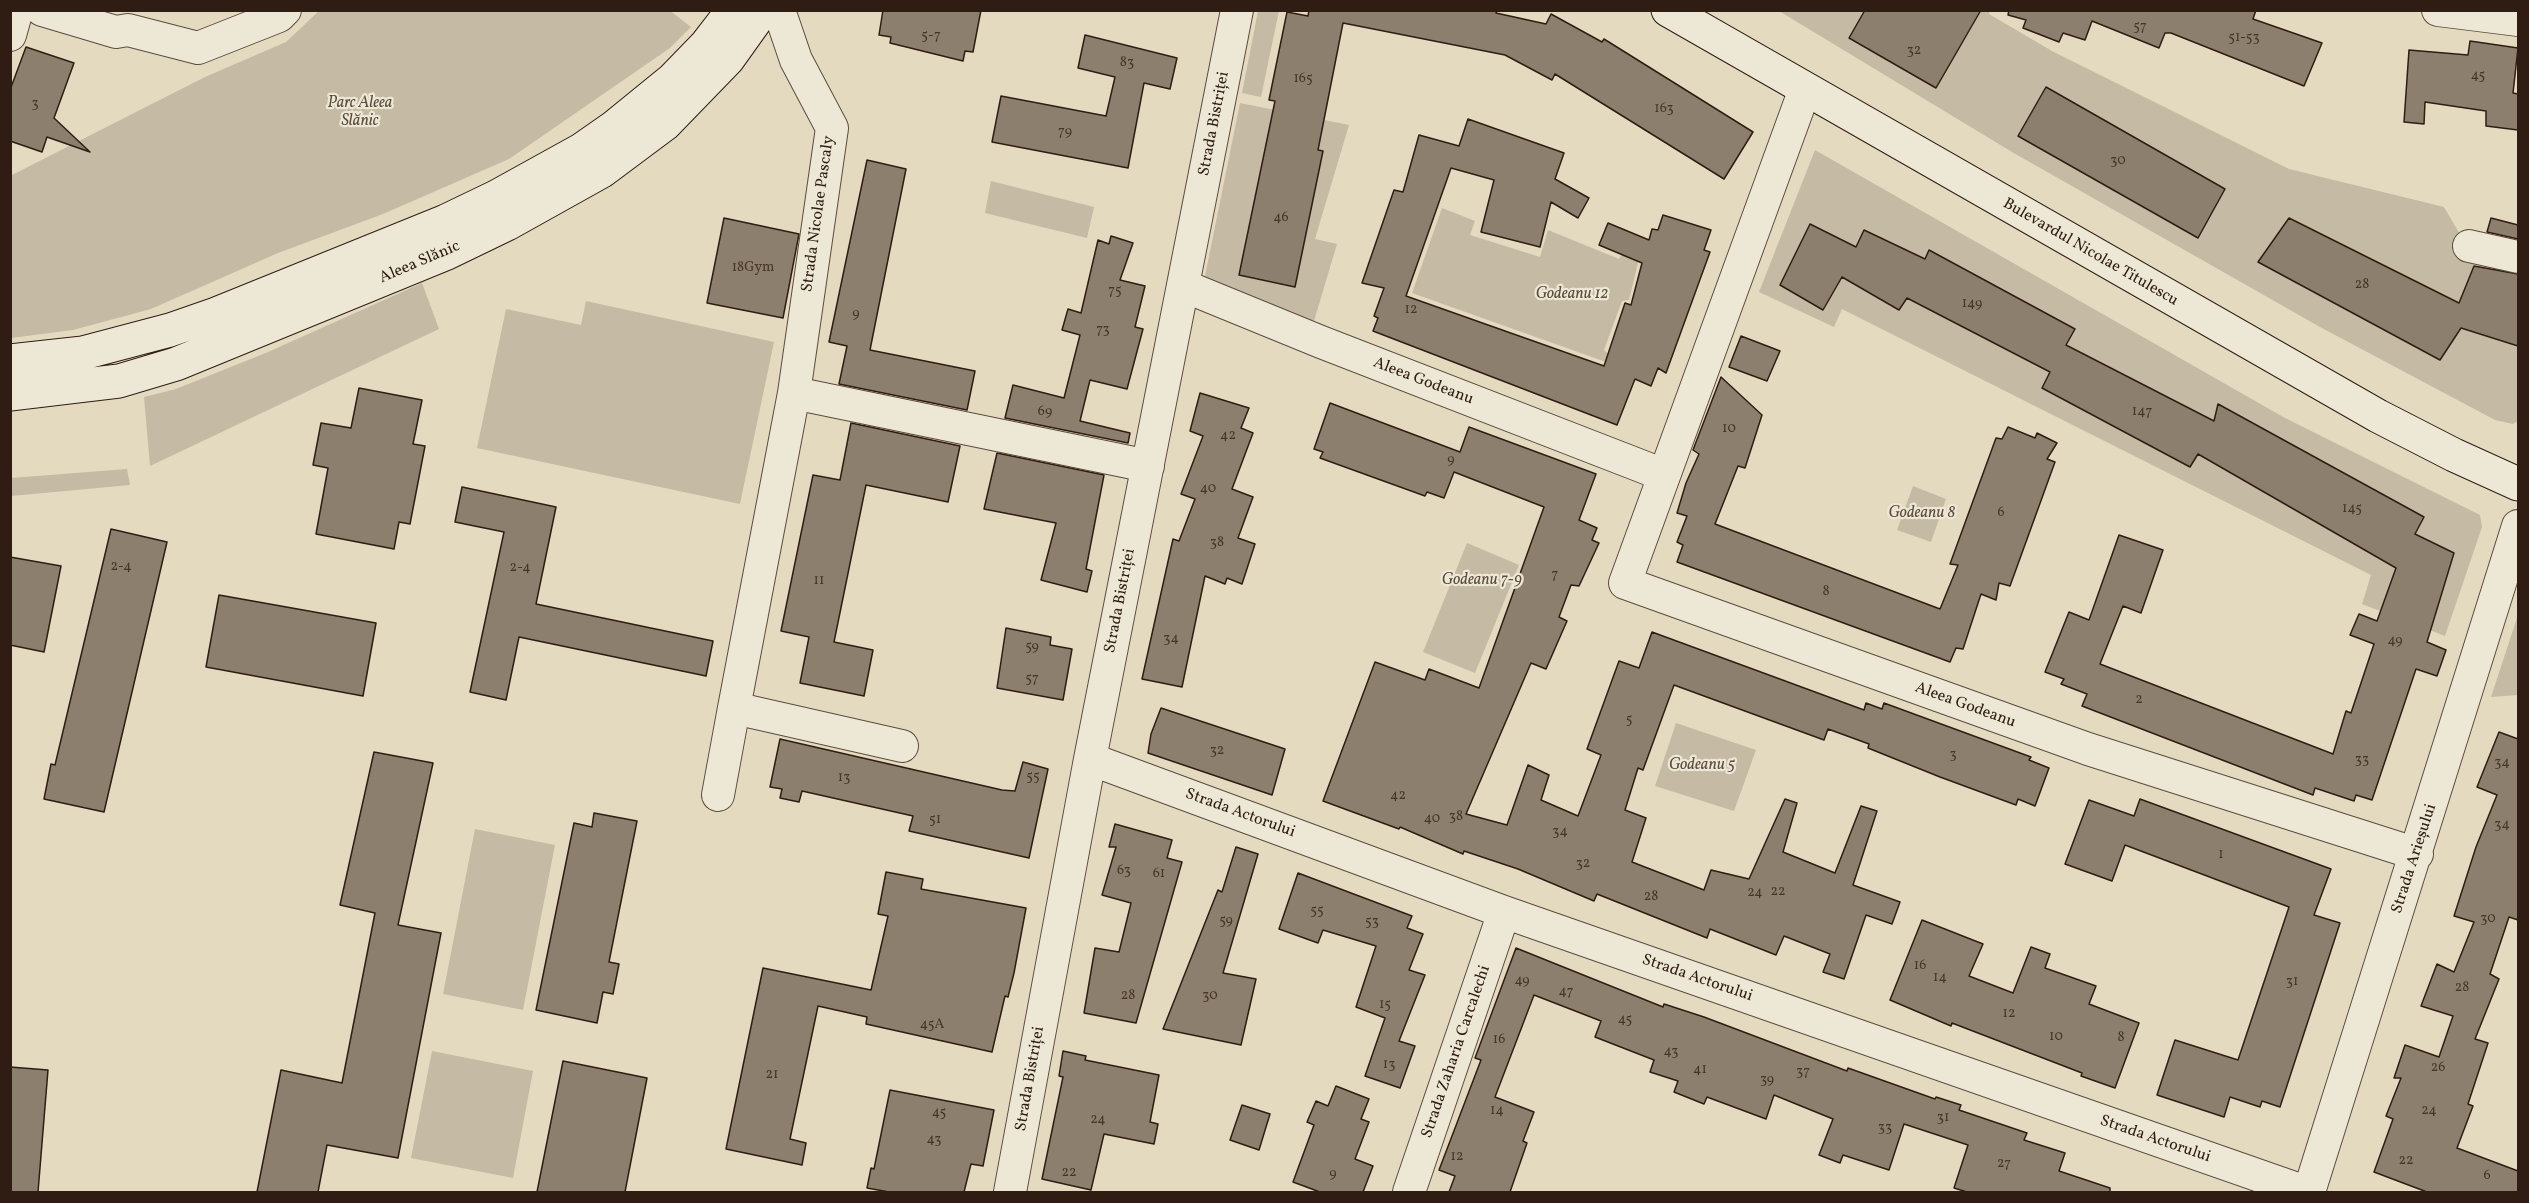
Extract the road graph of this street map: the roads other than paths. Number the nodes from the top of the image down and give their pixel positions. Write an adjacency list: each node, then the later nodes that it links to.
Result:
1 (17, 10): 11 (street)
2 (42, 10): 3 (street)
3 (285, 10)
4 (733, 10): 16 (main road, Aleea Slănic)
5 (763, 10): 18 (main road, Aleea Slănic)
6 (779, 10): 17 (street, Strada Nicolae Pascaly)
7 (1237, 10): 15 (street, Strada Bistriței)
8 (1668, 10): 12 (main road, Bulevardul Nicolae Titulescu)
9 (2438, 10): 10 (street)
10 (2518, 20)
11 (10, 35)
12 (1805, 89): 20 (street, Aleea Godeanu); 21 (main road, Bulevardul Nicolae Titulescu)
13 (2469, 246): 14 (street)
14 (2518, 257)
15 (1184, 286): 19 (street, Strada Bistriței); 20 (street, Aleea Godeanu)
16 (10, 361)
17 (794, 393): 19 (street); 23 (street, Strada Nicolae Pascaly)
18 (10, 394)
19 (1148, 466): 25 (street, Strada Bistriței)
20 (1664, 475): 27 (street, Aleea Godeanu)
21 (2518, 484)
22 (2518, 526): 27 (street, Strada Arieșului)
23 (734, 708): 24 (street); 26 (street, Strada Nicolae Pascaly)
24 (902, 746)
25 (1090, 759): 28 (street, Strada Actorului); 29 (street, Strada Bistriței)
26 (718, 795)
27 (2417, 854): 31 (street, Strada Arieșului)
28 (1504, 912): 30 (street, Strada Zaharia Carcalechi); 31 (street, Strada Actorului)
29 (1010, 1192)
30 (1409, 1192)
31 (2307, 1192)

